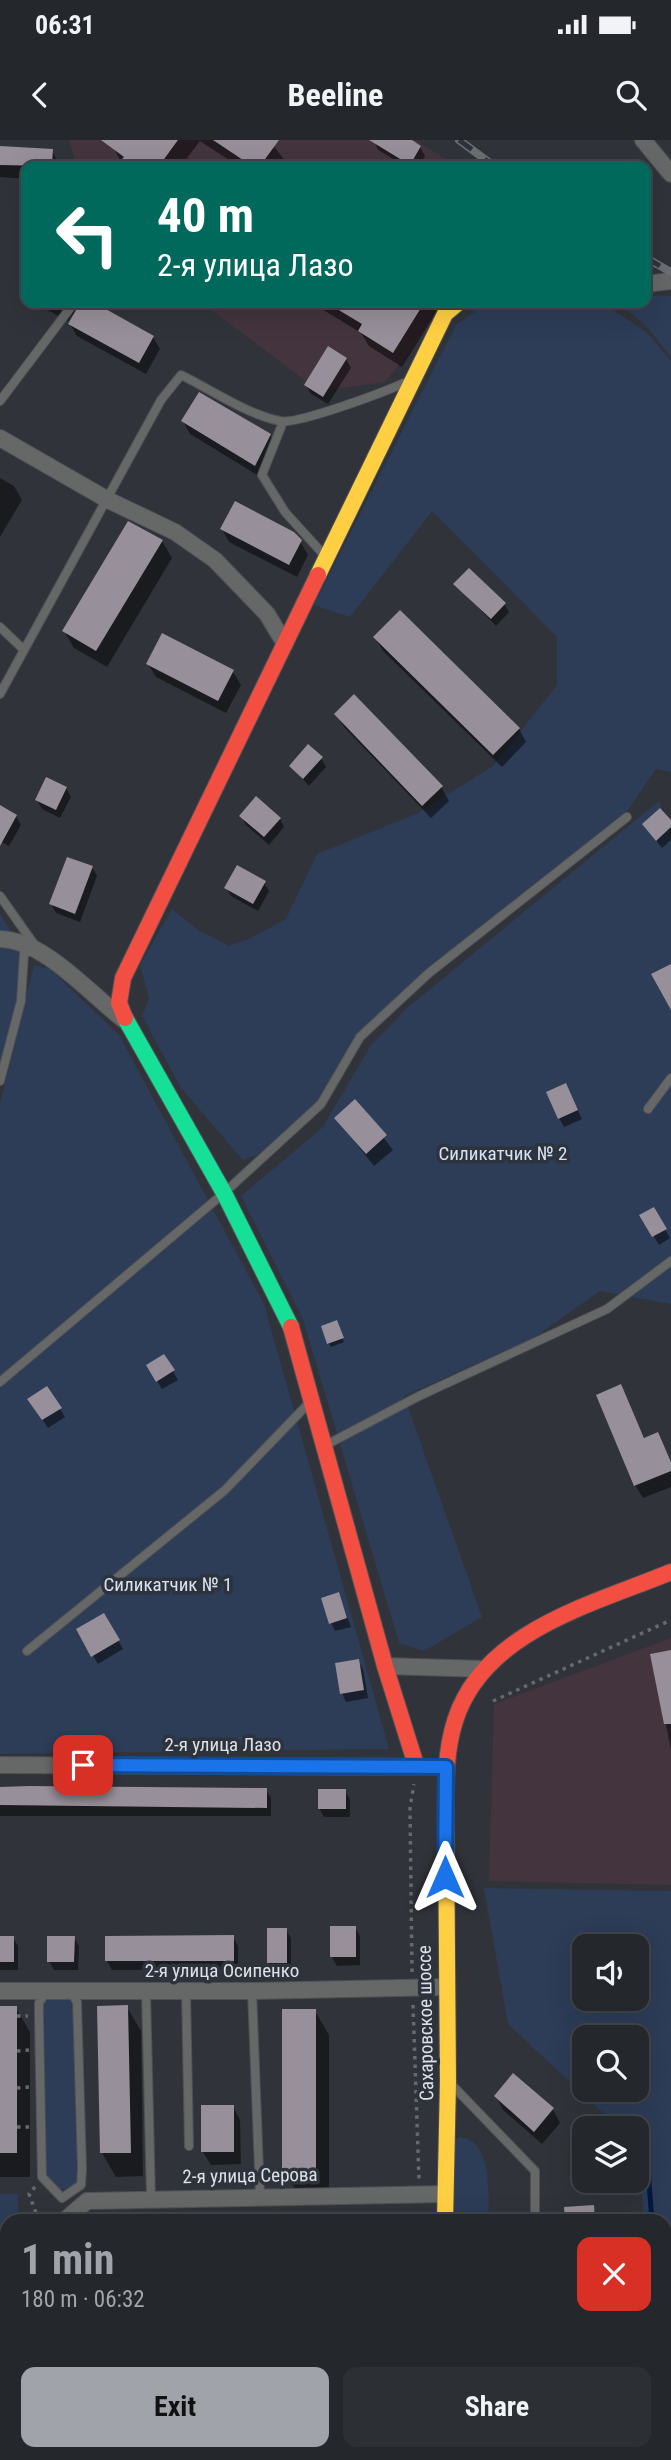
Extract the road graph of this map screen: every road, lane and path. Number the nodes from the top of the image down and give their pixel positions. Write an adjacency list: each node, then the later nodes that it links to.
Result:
1 (643, 140): 2 (street)
2 (671, 174)
3 (671, 281): 4 (street)
4 (651, 283)
5 (70, 308): 8 (lane)
6 (452, 308): 7 (street)
7 (414, 379): 9 (lane); 12 (street)
8 (0, 401)
9 (283, 422): 11 (lane); 12 (lane)
10 (0, 438): 11 (street)
11 (108, 500): 14 (street); 15 (lane)
12 (327, 558): 14 (street)
13 (0, 627): 15 (lane)
14 (285, 644): 21 (street)
15 (24, 650): 16 (lane)
16 (0, 694)
17 (627, 817): 25 (lane)
18 (0, 896): 20 (lane)
19 (0, 939): 20 (street)
20 (36, 947): 21 (street); 23 (lane)
21 (127, 1022): 25 (street)
22 (671, 1078): 24 (lane)
23 (0, 1081)
24 (648, 1109)
25 (224, 1194): 27 (lane); 28 (street)
26 (671, 1261): 29 (lane)
27 (0, 1382)
28 (313, 1400): 29 (street); 32 (lane)
29 (326, 1445): 33 (street)
30 (671, 1572): 34 (street, Сахаровское шоссе)
31 (671, 1620): 35 (path)
32 (27, 1651)
33 (385, 1666): 34 (street); 37 (street)
34 (484, 1669): 38 (street, Сахаровское шоссе)
35 (493, 1701)
36 (0, 1765): 37 (street, 2-я улица Лазо)
37 (416, 1765): 38 (street, 2-я улица Лазо)
38 (446, 1767): 39 (street, Сахаровское шоссе)
39 (445, 1987): 44 (street, 2-я улица Осипенко); 45 (street, Сахаровское шоссе)
40 (62, 1990): 41 (street, 2-я улица Осипенко); 42 (street, 2-я улица Осипенко); 47 (lane); 50 (lane)
41 (0, 1991)
42 (146, 1992): 43 (street, 2-я улица Осипенко); 51 (lane)
43 (186, 1992): 44 (street, 2-я улица Осипенко); 46 (lane)
44 (252, 1992): 49 (lane)
45 (448, 2081): 48 (street, Сахаровское шоссе); 56 (lane)
46 (189, 2146)
47 (42, 2177): 50 (lane); 52 (path)
48 (445, 2194): 49 (street, 2-я улица Серова); 55 (street, Сахаровское шоссе)
49 (260, 2195): 51 (street, 2-я улица Серова)
50 (62, 2198): 53 (lane)
51 (151, 2198): 54 (street, 2-я улица Серова)
52 (36, 2214)
53 (68, 2214)
54 (71, 2214)
55 (445, 2214)
56 (535, 2214)

